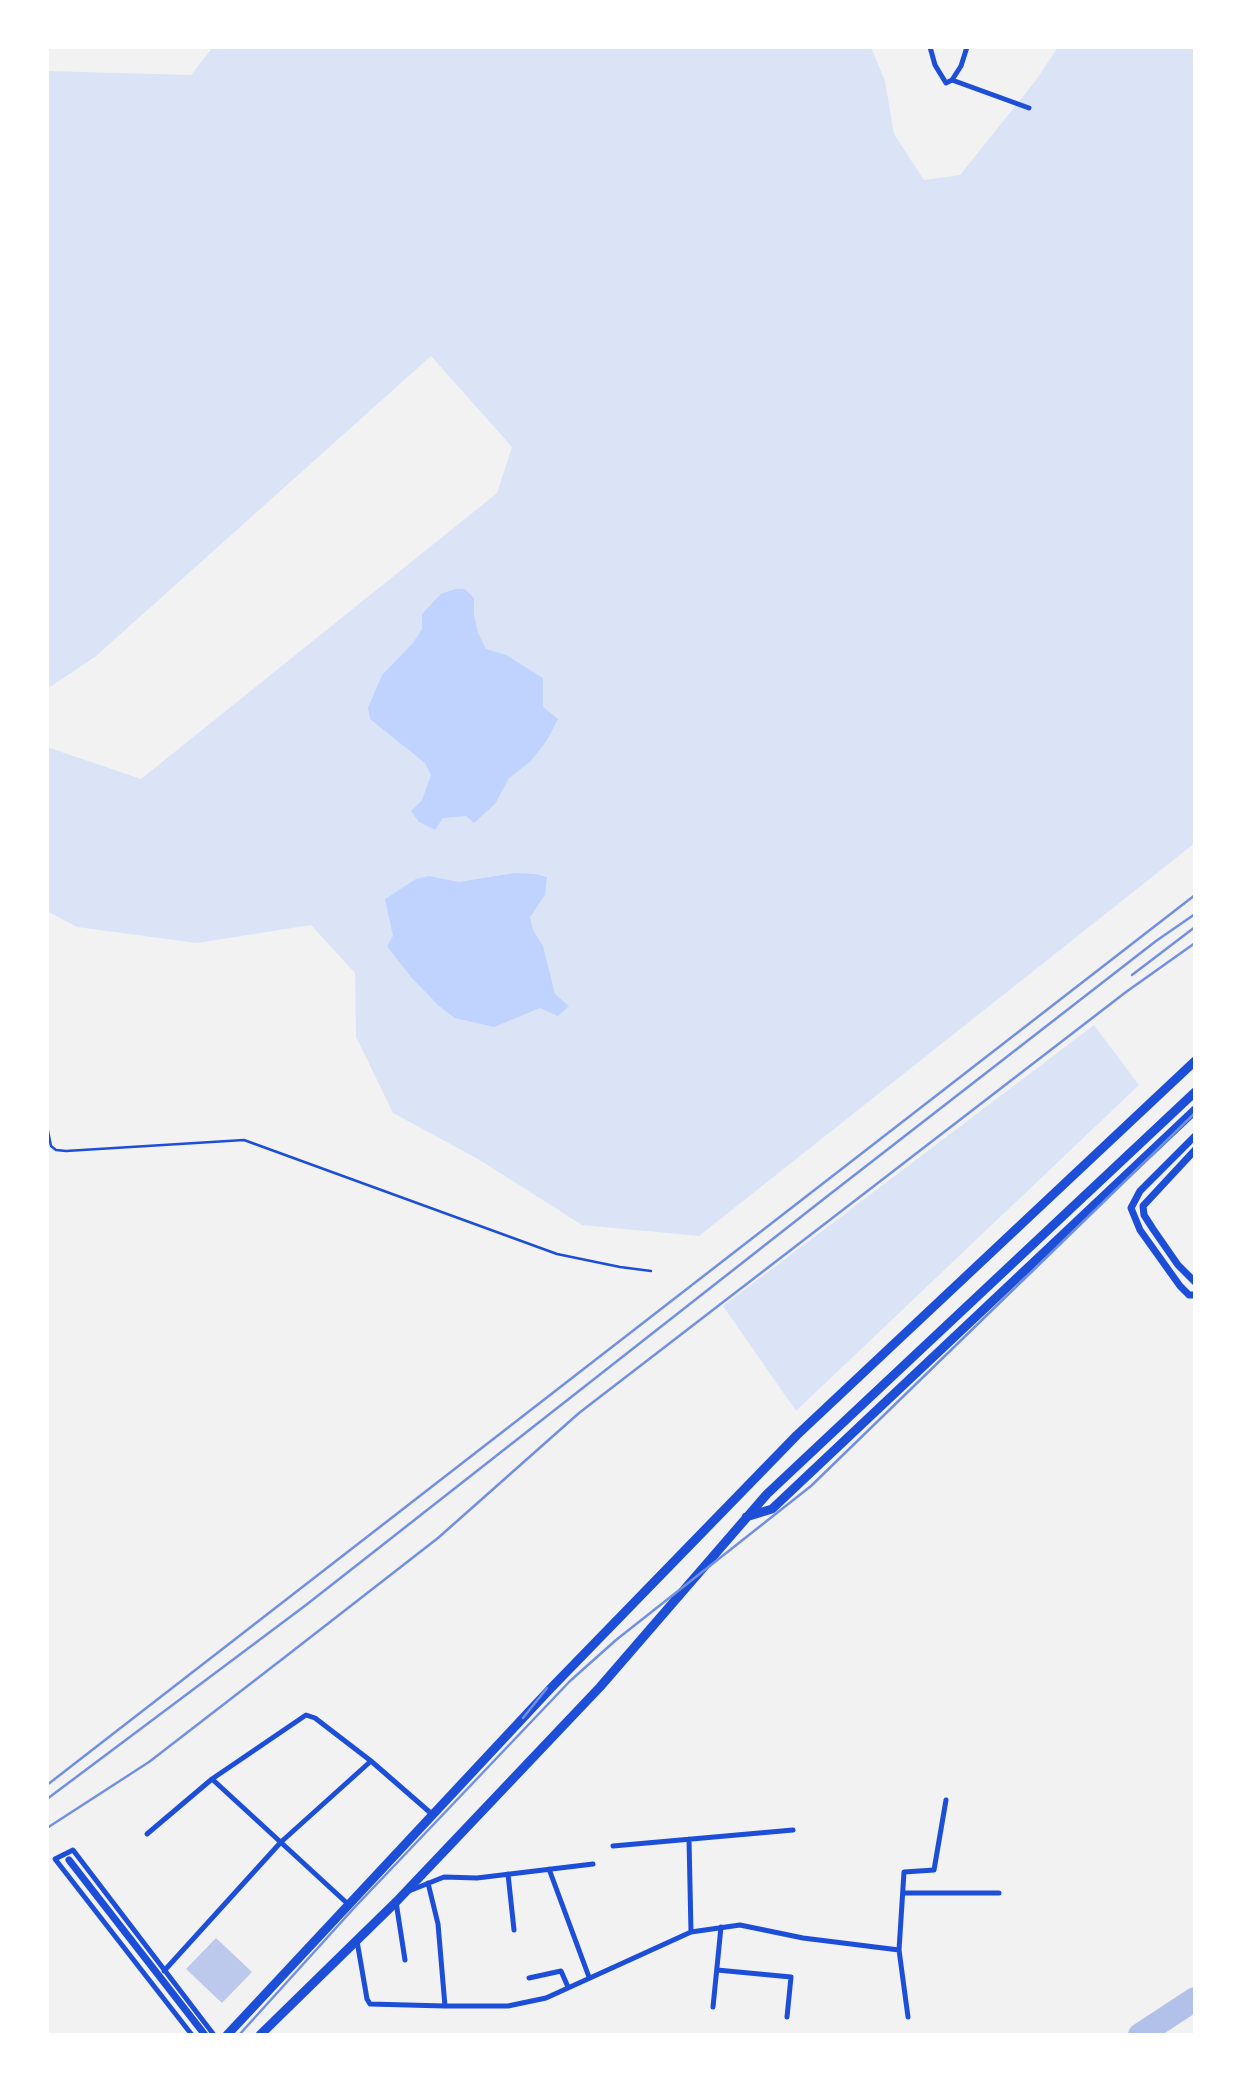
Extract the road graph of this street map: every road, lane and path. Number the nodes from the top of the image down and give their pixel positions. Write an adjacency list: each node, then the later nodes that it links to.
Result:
1 (930, 47): 3 (street)
2 (967, 47): 3 (street)
3 (952, 80): 4 (street)
4 (1029, 108)
5 (1195, 1061): 18 (main road)
6 (1195, 1092): 14 (main road)
7 (1195, 1110): 14 (main road)
8 (47, 1126): 11 (lane)
9 (1195, 1136): 13 (street)
10 (1195, 1150): 12 (street)
11 (651, 1271)
12 (1195, 1282)
13 (1195, 1295)
14 (744, 1518): 29 (main road)
15 (371, 1761): 16 (street); 18 (street); 22 (street)
16 (212, 1779): 20 (street); 22 (street)
17 (946, 1800): 30 (street)
18 (433, 1815): 33 (main road)
19 (793, 1830): 21 (street)
20 (147, 1834)
21 (689, 1839): 23 (street); 36 (street)
22 (281, 1842): 33 (street); 41 (street)
23 (613, 1846)
24 (69, 1860): 50 (street)
25 (593, 1864): 26 (street)
26 (549, 1869): 27 (street); 42 (street)
27 (508, 1874): 28 (street); 35 (street)
28 (428, 1883): 29 (street); 45 (street)
29 (406, 1891): 32 (main road)
30 (903, 1893): 31 (street); 38 (street)
31 (999, 1894)
32 (396, 1902): 37 (main road); 39 (street)
33 (349, 1905): 52 (main road)
34 (721, 1927): 36 (street); 38 (street); 40 (street)
35 (514, 1930)
36 (691, 1932): 42 (street)
37 (357, 1941): 45 (street); 53 (main road)
38 (899, 1950): 48 (street)
39 (405, 1960)
40 (717, 1970): 46 (street); 47 (street)
41 (164, 1971): 49 (street); 51 (street)
42 (589, 1977): 44 (street)
43 (528, 1978): 44 (street)
44 (568, 1987): 45 (street)
45 (445, 2007)
46 (713, 2007)
47 (786, 2017)
48 (908, 2017)
49 (192, 2035)
50 (205, 2035)
51 (214, 2035)
52 (227, 2035)
53 (260, 2035)

